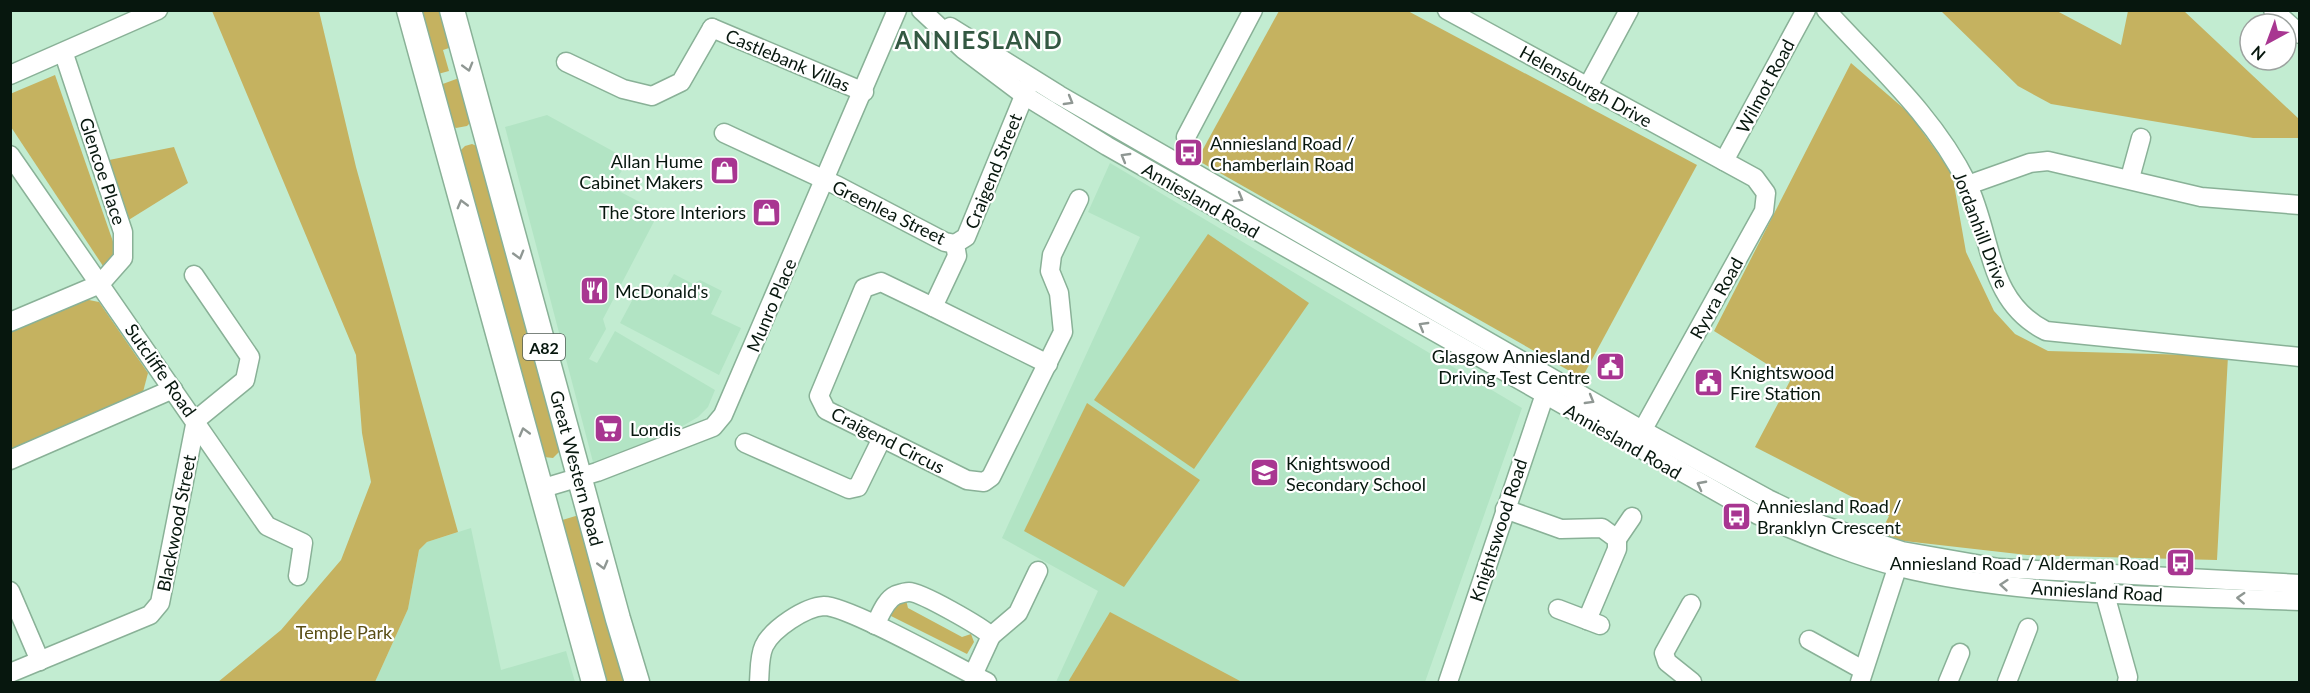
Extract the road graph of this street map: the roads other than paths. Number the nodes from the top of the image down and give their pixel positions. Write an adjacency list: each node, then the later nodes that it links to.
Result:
1 (158, 10): 14 (street)
2 (409, 10): 48 (main road, A82, one-way to 2)
3 (452, 10): 47 (main road, Great Western Road / A82, one-way to 47)
4 (897, 10): 19 (street, Munro Place)
5 (1252, 10): 22 (street)
6 (1447, 10): 18 (street, Helensburgh Drive)
7 (1629, 10): 18 (street)
8 (1806, 10): 24 (street, Wilmot Road)
9 (1826, 10): 28 (street, Jordanhill Drive)
10 (2273, 10): 13 (street)
11 (925, 14): 17 (street, Anniesland Road); 20 (street, Anniesland Road)
12 (711, 19): 15 (street); 19 (street, Castlebank Villas)
13 (2300, 34)
14 (64, 54): 16 (street); 33 (street, Glencoe Place)
15 (566, 62)
16 (10, 75)
17 (1032, 78): 20 (street, Craigend Street); 38 (street, Anniesland Road, one-way to 38)
18 (1588, 86): 24 (street, Helensburgh Drive)
19 (864, 92): 27 (street, Munro Place)
20 (1024, 95): 31 (street, Craigend Street); 40 (street, Anniesland Road, one-way to 20)
21 (724, 133): 27 (street, Greenlea Street)
22 (1186, 137)
23 (2141, 138): 26 (street)
24 (1724, 161): 42 (street, Ryvra Road)
25 (14, 167): 33 (street, Sutcliffe Road)
26 (2130, 178): 28 (street); 30 (street)
27 (824, 180): 31 (street, Greenlea Street); 47 (street, Munro Place)
28 (1968, 185): 36 (street, Jordanhill Drive)
29 (1079, 199): 37 (street)
30 (2300, 205)
31 (955, 244): 34 (street, Craigend Street)
32 (194, 275): 41 (street)
33 (100, 284): 35 (street); 39 (street, Sutcliffe Road)
34 (933, 307): 37 (street); 43 (street, Craigend Circus)
35 (10, 322)
36 (2300, 357)
37 (1048, 364): 43 (street, Craigend Circus)
38 (1551, 378): 40 (street, Knightswood Road); 42 (street, Anniesland Road, one-way to 42)
39 (173, 388): 41 (street, Sutcliffe Road); 46 (street)
40 (1543, 394): 45 (street, Anniesland Road); 49 (street, Knightswood Road)
41 (196, 420): 55 (street, Sutcliffe Road); 67 (street, Blackwood Street)
42 (1642, 430): 45 (street, Ryvra Road); 52 (street, Anniesland Road)
43 (882, 438): 44 (street)
44 (745, 443)
45 (1633, 447): 52 (street, Anniesland Road, one-way to 45)
46 (10, 460)
47 (580, 476): 48 (street, Munro Place); 72 (main road, Great Western Road / A82, one-way to 72)
48 (540, 489): 71 (main road, A82)
49 (1505, 509): 51 (street); 74 (street, Knightswood Road)
50 (1632, 517): 51 (street)
51 (1617, 539): 61 (street)
52 (1901, 559): 54 (street, Anniesland Road); 58 (street, Anniesland Road, one-way to 52); 69 (street)
53 (1038, 571): 64 (street)
54 (2105, 573): 56 (street, Anniesland Road); 58 (street)
55 (298, 576)
56 (2300, 584)
57 (10, 591): 67 (street)
58 (2104, 591): 59 (street, Anniesland Road, one-way to 58); 78 (street)
59 (2300, 601)
60 (1691, 604): 75 (street)
61 (1558, 609)
62 (875, 625): 64 (street); 70 (street); 73 (street)
63 (2028, 628): 77 (street)
64 (991, 636): 70 (street)
65 (1809, 640): 69 (street)
66 (1960, 653): 76 (street)
67 (40, 661): 68 (street, Blackwood Street)
68 (10, 673)
69 (1861, 676)
70 (980, 679)
71 (594, 682)
72 (637, 682)
73 (759, 682)
74 (1448, 682)
75 (1692, 682)
76 (1948, 682)
77 (2007, 682)
78 (2127, 682)

